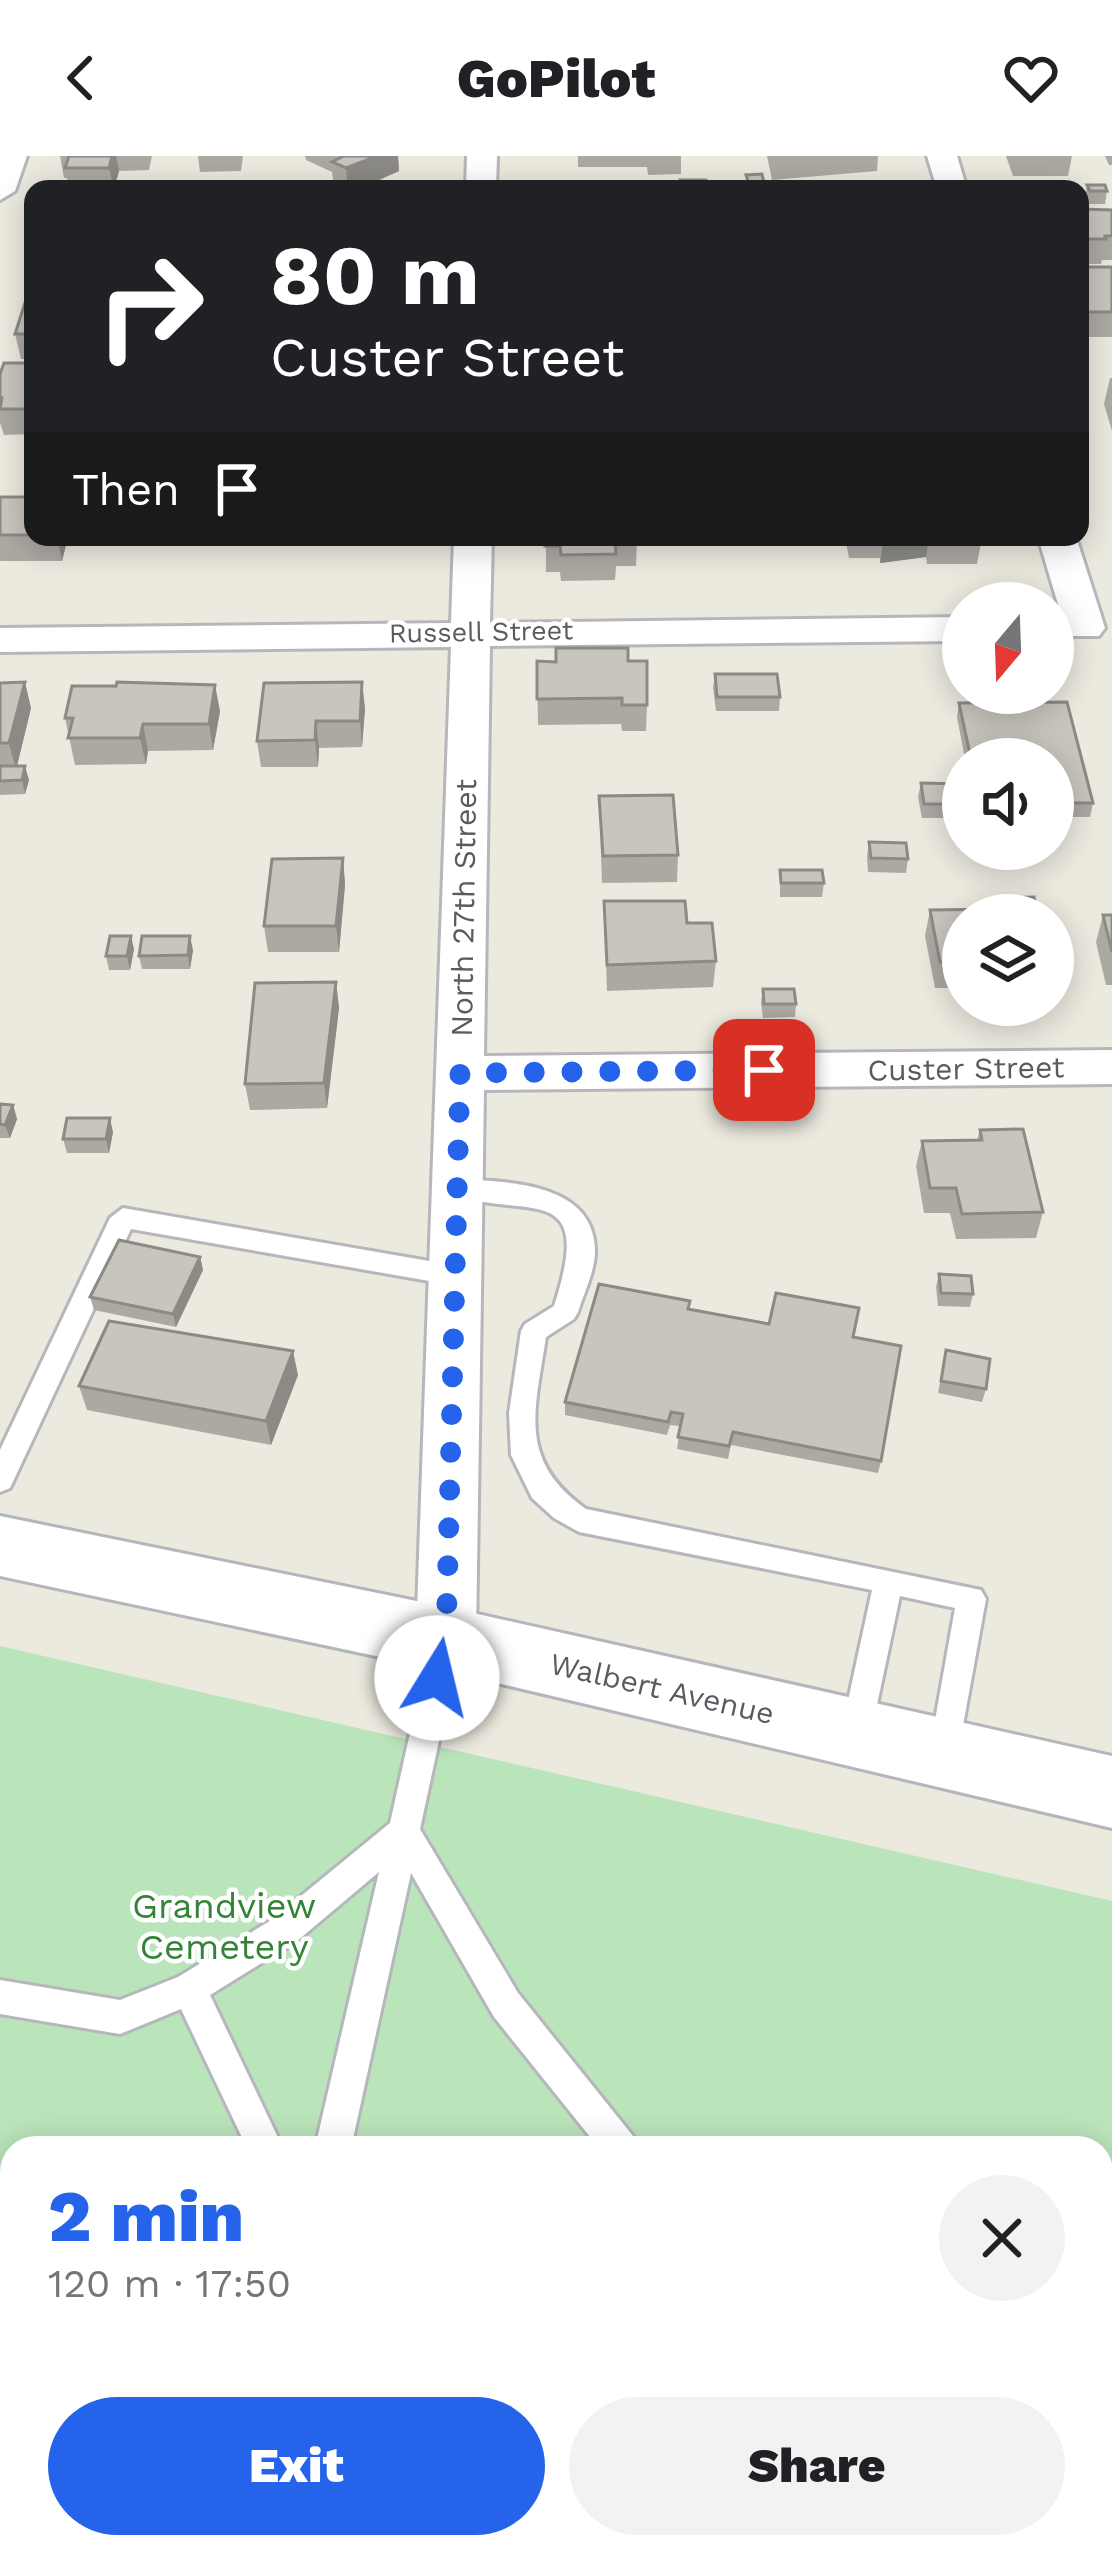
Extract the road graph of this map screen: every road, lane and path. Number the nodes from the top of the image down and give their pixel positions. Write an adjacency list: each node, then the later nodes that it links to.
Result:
1 (12, 156): 2 (street)
2 (0, 191)
3 (473, 546): 7 (street, North 27th Street)
4 (1061, 546): 5 (street)
5 (1084, 628)
6 (942, 629): 7 (street, Russell Street)
7 (471, 631): 8 (street, Russell Street); 10 (street, North 27th Street)
8 (0, 640)
9 (1112, 1067): 10 (street, Custer Street)
10 (460, 1073): 11 (street, North 27th Street)
11 (459, 1188): 12 (street, North 27th Street); 15 (lane)
12 (458, 1276): 13 (lane); 16 (street, North 27th Street)
13 (0, 1480)
14 (0, 1546): 16 (main road, Walbert Avenue)
15 (889, 1581): 17 (lane); 18 (lane)
16 (446, 1639): 17 (main road, Walbert Avenue); 20 (lane)
17 (856, 1733): 18 (main road, Walbert Avenue)
18 (945, 1754): 19 (main road, Walbert Avenue)
19 (1112, 1792)
20 (404, 1831): 21 (lane); 24 (lane); 25 (lane)
21 (189, 1989): 22 (lane); 23 (lane)
22 (0, 1996)
23 (260, 2136)
24 (336, 2136)
25 (611, 2136)

